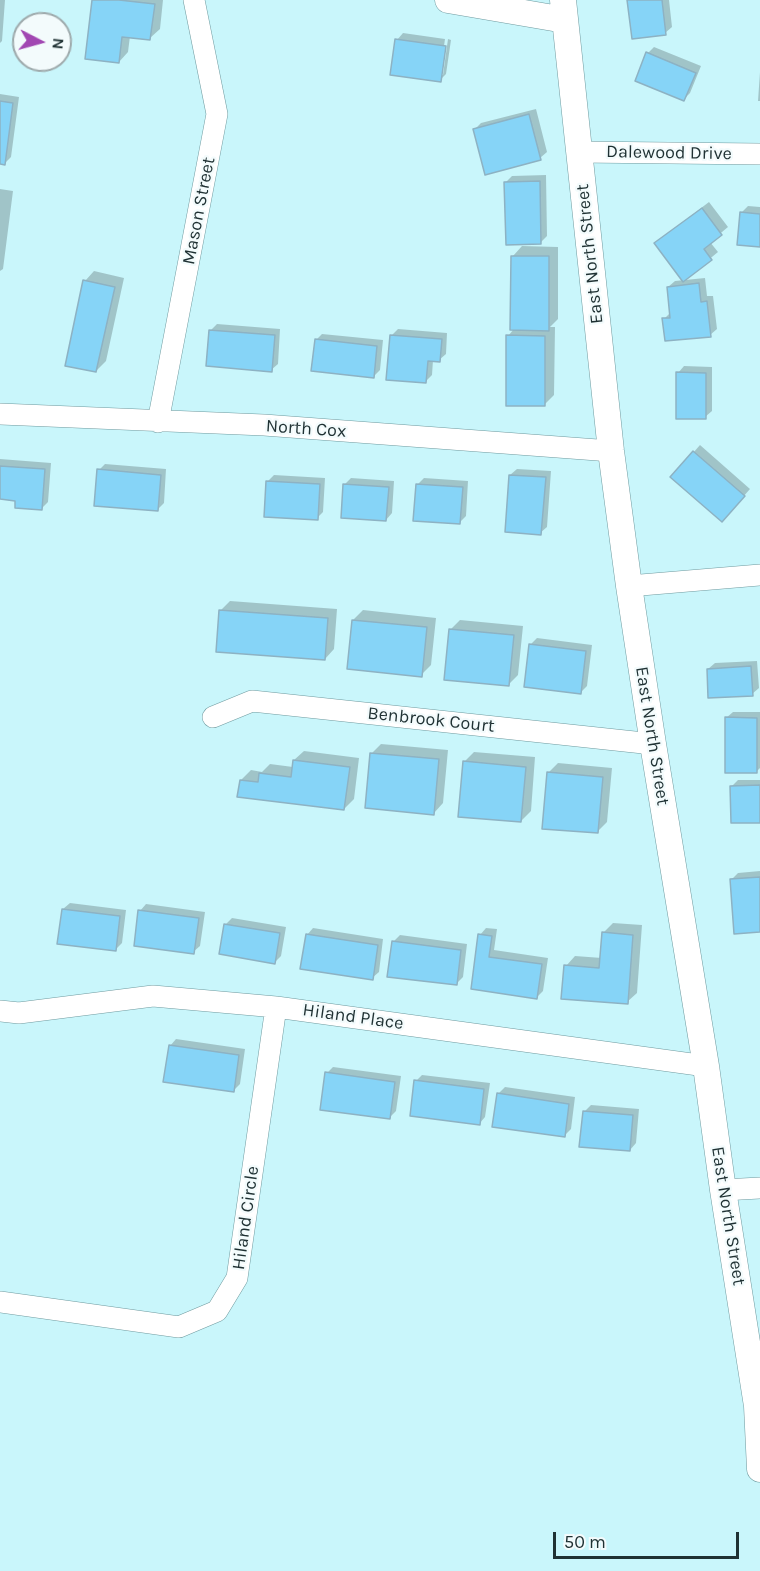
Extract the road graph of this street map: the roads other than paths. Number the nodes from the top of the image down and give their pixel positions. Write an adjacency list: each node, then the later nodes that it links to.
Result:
1 (194, 0): 7 (street, Mason Street)
2 (448, 0): 3 (street)
3 (564, 10): 4 (street, East North Street)
4 (579, 152): 5 (street, Dalewood Drive); 8 (street, East North Street)
5 (760, 154)
6 (0, 414): 7 (street, North Cox)
7 (158, 422): 8 (street, North Cox)
8 (611, 451): 10 (street, East North Street)
9 (760, 575): 10 (street)
10 (629, 586): 12 (street, East North Street)
11 (213, 717): 12 (street, Benbrook Court)
12 (652, 744): 15 (street, East North Street)
13 (276, 1007): 14 (street, Hiland Place); 15 (street, Hiland Place); 18 (street, Hiland Circle)
14 (0, 1011)
15 (706, 1066): 17 (street, East North Street)
16 (760, 1188): 17 (street)
17 (723, 1190): 19 (street, East North Street)
18 (0, 1302)
19 (760, 1469)

